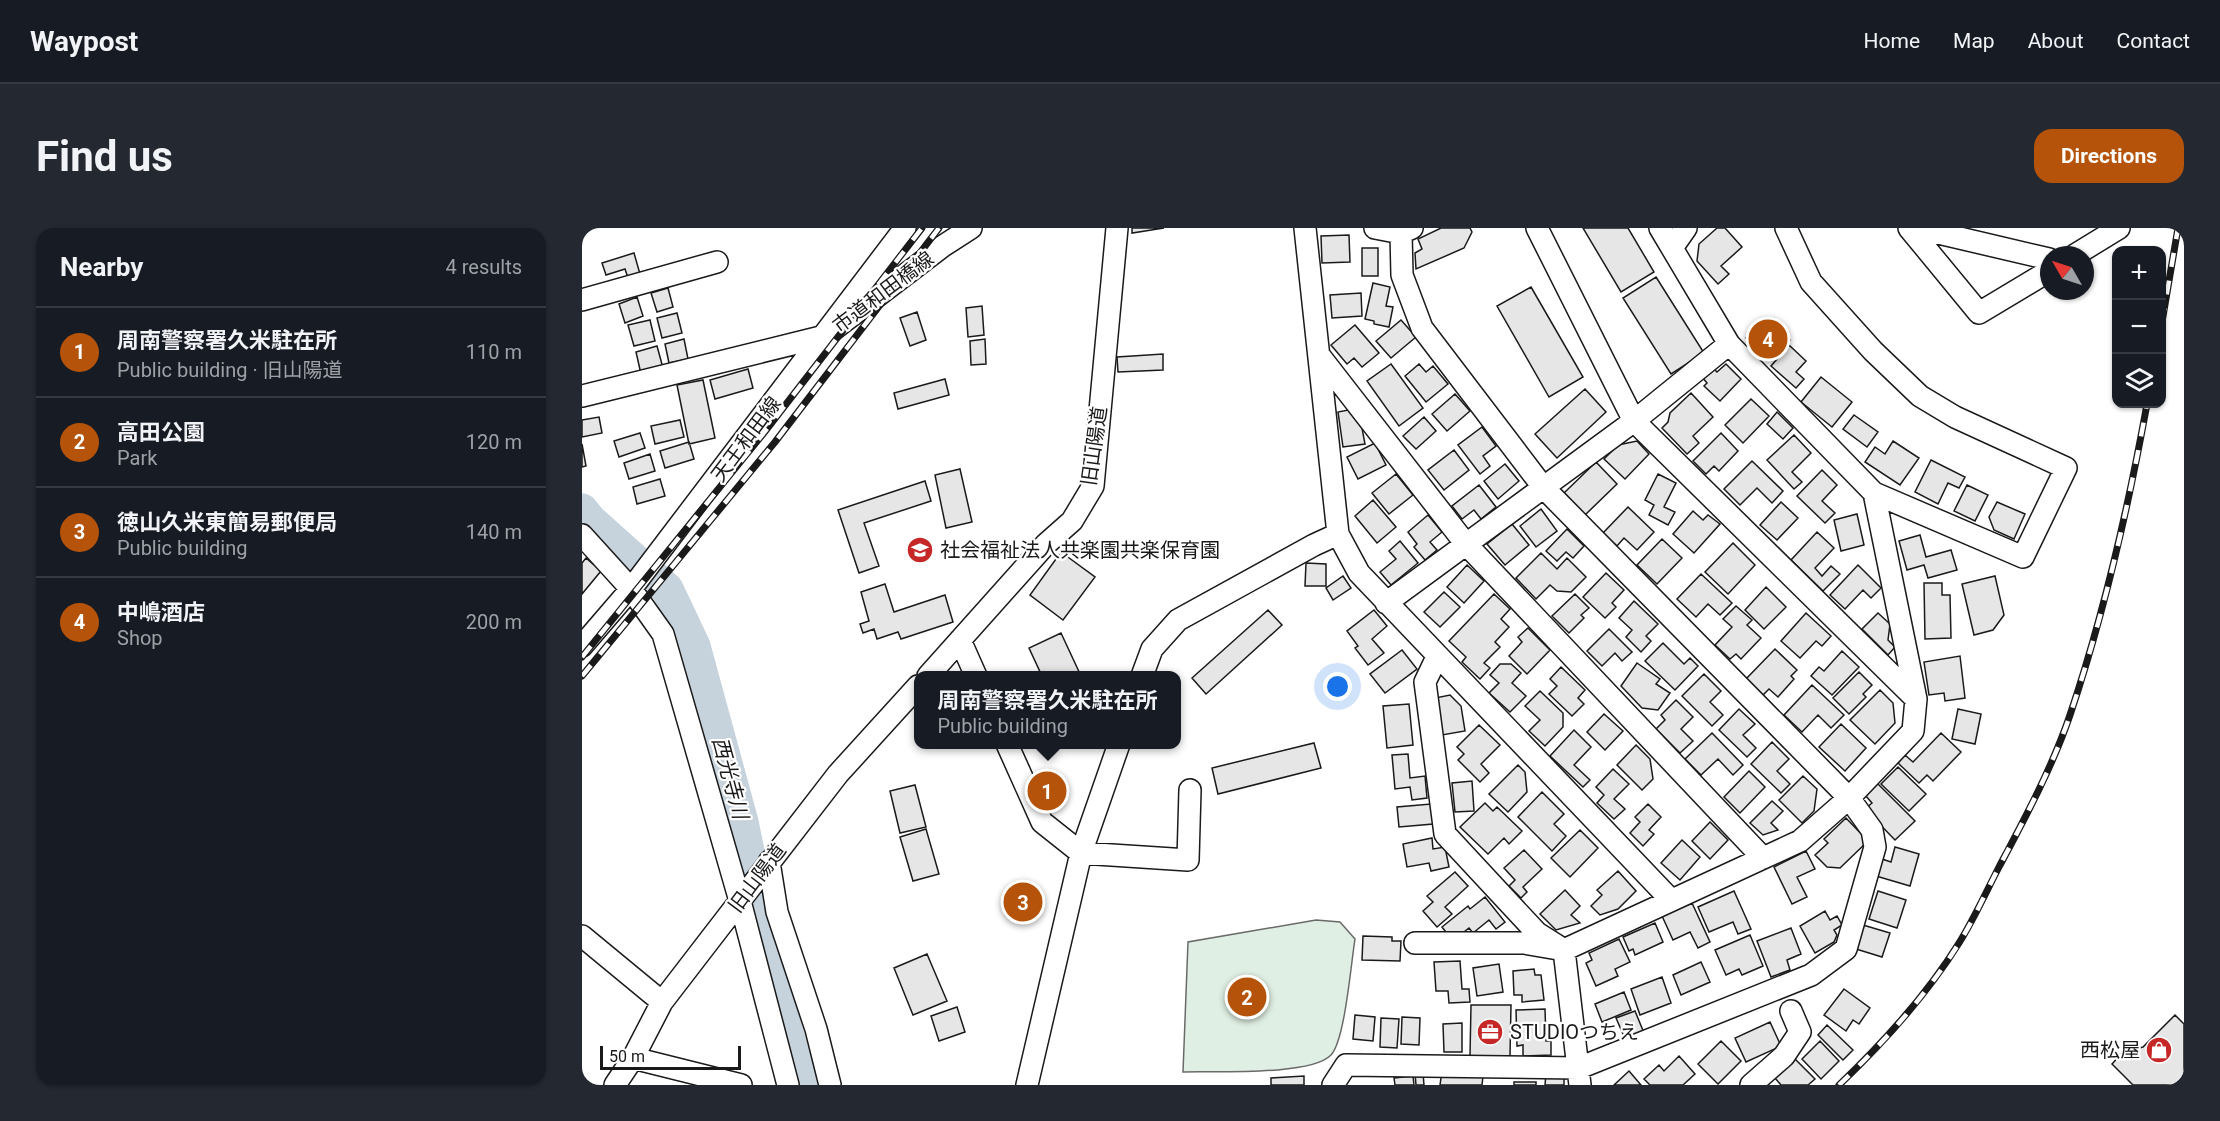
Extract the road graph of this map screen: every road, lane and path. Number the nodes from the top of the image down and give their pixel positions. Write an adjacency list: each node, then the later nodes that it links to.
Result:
1 (905, 228): 20 (street, 天王和田線)
2 (971, 228): 20 (street, 市道和田橋線)
3 (1117, 228): 32 (street, 旧山陽道)
4 (1305, 228): 22 (street)
5 (1376, 228): 13 (street)
6 (1537, 228): 24 (street)
7 (1660, 228): 15 (street)
8 (1686, 228): 15 (street)
9 (1786, 228): 26 (street)
10 (1909, 228): 18 (street)
11 (1917, 228): 16 (street)
12 (2119, 228): 14 (street)
13 (1406, 231): 25 (street)
14 (2089, 246)
15 (1672, 248): 21 (street)
16 (2040, 257)
17 (717, 262): 19 (street)
18 (2040, 276)
19 (582, 300)
20 (825, 336): 23 (street); 30 (street, 天王和田線)
21 (1729, 344): 24 (street); 26 (street)
22 (1318, 354): 27 (street); 29 (street)
23 (584, 390)
24 (1634, 421): 25 (street); 39 (street)
25 (1544, 487): 29 (street); 43 (street)
26 (1874, 493): 39 (street)
27 (1338, 534): 31 (street); 37 (street)
28 (582, 535): 30 (street)
29 (1466, 543): 31 (street); 45 (street)
30 (631, 589): 33 (street, 天王和田線); 48 (street)
31 (1386, 603): 34 (street)
32 (960, 640): 35 (street, 旧山陽道); 36 (street)
33 (582, 646)
34 (1437, 657): 47 (street); 51 (street)
35 (932, 671)
36 (974, 671)
37 (1144, 671)
38 (914, 690): 46 (street, 旧山陽道)
39 (1916, 699): 43 (street)
40 (1009, 749): 44 (street)
41 (1117, 749): 44 (street)
42 (1190, 790): 44 (street)
43 (1849, 798): 45 (street); 56 (street)
44 (1081, 853): 62 (street)
45 (1763, 858): 47 (street)
46 (769, 862): 48 (street, 旧山陽道); 61 (street)
47 (1671, 900): 51 (street)
48 (740, 901): 52 (street, 旧山陽道); 60 (street)
49 (582, 936): 52 (street)
50 (1415, 943): 51 (street)
51 (1564, 950): 56 (street)
52 (662, 1002): 54 (street, 旧山陽道)
53 (1791, 1011): 64 (street)
54 (633, 1058): 57 (street); 58 (street, 旧山陽道)
55 (1494, 1076): 56 (street); 63 (street)
56 (1580, 1076)
57 (699, 1080): 59 (street)
58 (615, 1085)
59 (741, 1085)
60 (788, 1085)
61 (830, 1085)
62 (1027, 1085)
63 (1333, 1085)
64 (1751, 1085)

